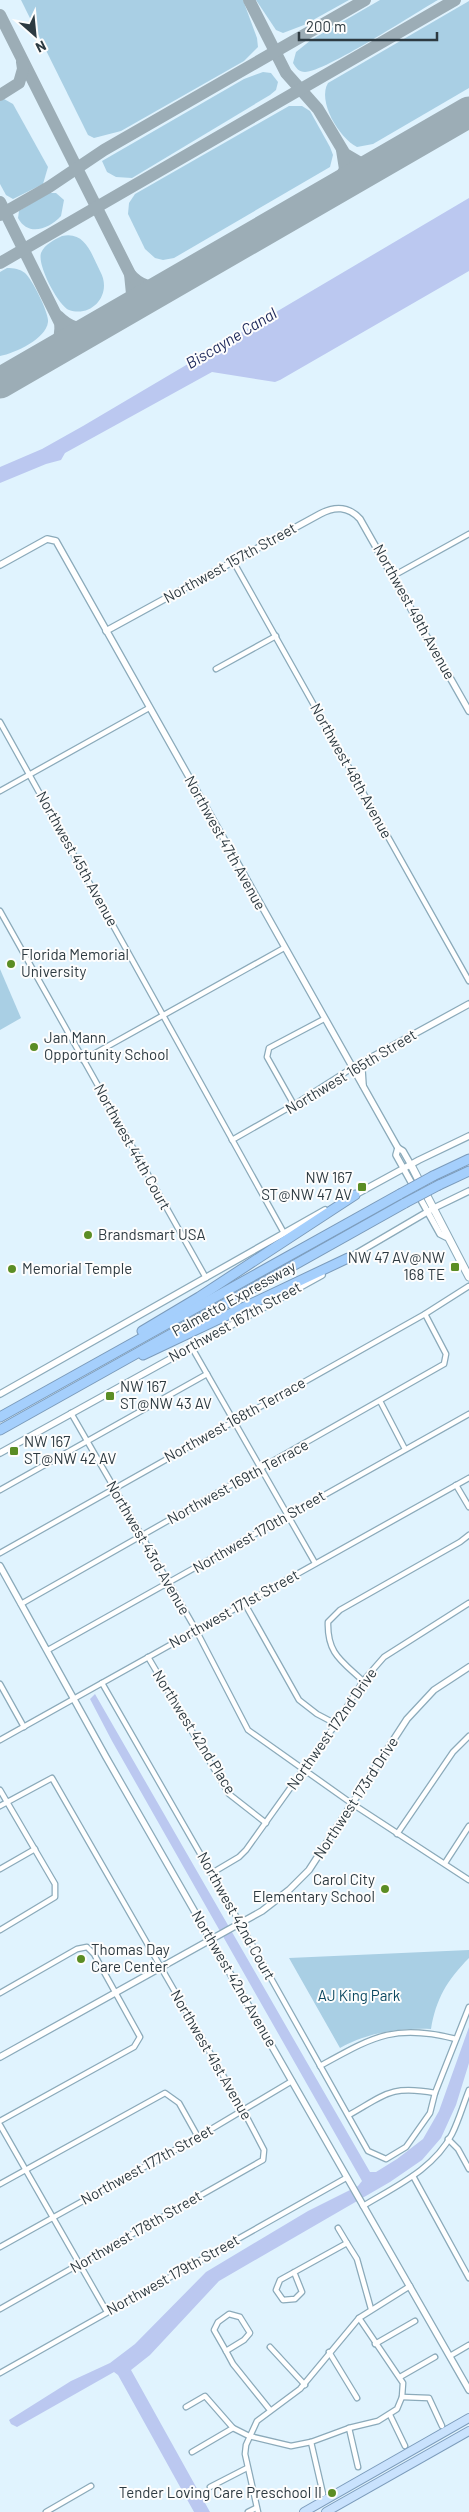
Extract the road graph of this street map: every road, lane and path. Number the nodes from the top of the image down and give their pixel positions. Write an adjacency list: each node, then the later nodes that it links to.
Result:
1 (357, 515): 3 (street, Northwest 157th Street); 5 (street, Northwest 49th Avenue)
2 (469, 534): 5 (street)
3 (233, 561): 6 (street, Northwest 157th Street); 7 (street, Northwest 48th Avenue)
4 (0, 565): 6 (street, Northwest 47th Avenue)
5 (393, 576): 10 (street, Northwest 49th Avenue)
6 (106, 631): 9 (street, Northwest 47th Avenue)
7 (276, 636): 8 (street); 16 (street, Northwest 48th Avenue)
8 (216, 669)
9 (149, 708): 12 (street); 15 (street, Northwest 47th Avenue)
10 (469, 711)
11 (0, 722): 12 (street, Northwest 45th Avenue)
12 (30, 775): 13 (street); 18 (street, Northwest 45th Avenue)
13 (0, 791)
14 (0, 912): 21 (street, Northwest 44th Court)
15 (284, 948): 18 (street); 19 (street, Northwest 47th Avenue)
16 (469, 981)
17 (469, 1004): 20 (street, Northwest 165th Street)
18 (163, 1016): 21 (street); 26 (street, Northwest 45th Avenue)
19 (324, 1019): 22 (street, Northwest 47th Avenue); 24 (street)
20 (368, 1059): 22 (street, Northwest 165th Street); 23 (street)
21 (83, 1060): 40 (street, Northwest 44th Court)
22 (352, 1068): 23 (street, Northwest 47th Avenue); 24 (street, Northwest 165th Street)
23 (364, 1089): 27 (street, Northwest 47th Avenue)
24 (294, 1105): 26 (street, Northwest 165th Street)
25 (469, 1136): 29 (street)
26 (232, 1140): 36 (street, Northwest 45th Avenue)
27 (398, 1148): 29 (street, Northwest 47th Avenue); 30 (street, Northwest 47th Avenue)
28 (469, 1159): 44 (highway, Palmetto Expressway, bridge)
29 (411, 1165): 30 (street); 34 (main road, Northwest 47th Avenue)
30 (404, 1169): 33 (street); 35 (street, Northwest 47th Avenue)
31 (469, 1171): 45 (highway, Palmetto Expressway, bridge)
32 (469, 1191): 34 (street, Northwest 167th Street)
33 (355, 1195): 36 (street); 44 (highway)
34 (434, 1208): 35 (street, Northwest 167th Street); 37 (main road, Northwest 47th Avenue)
35 (427, 1212): 37 (street, Northwest 47th Avenue); 38 (street, Northwest 167th Street)
36 (284, 1233): 40 (street)
37 (446, 1236): 39 (main road, Northwest 47th Avenue)
38 (348, 1258): 43 (street, Northwest 167th Street); 45 (highway)
39 (469, 1276)
40 (206, 1278): 47 (street)
41 (469, 1286): 42 (street, Northwest 168th Terrace)
42 (425, 1314): 48 (street, Northwest 169th Terrace); 52 (street, Northwest 168th Terrace)
43 (191, 1346): 46 (street); 49 (street, Northwest 167th Street)
44 (101, 1360): 51 (highway, Palmetto Expressway)
45 (115, 1365): 53 (highway, Palmetto Expressway)
46 (207, 1374): 52 (street); 54 (street)
47 (0, 1394)
48 (380, 1401): 55 (street); 57 (street, Northwest 169th Terrace)
49 (72, 1413): 54 (street, Northwest 43rd Avenue); 56 (street, Northwest 167th Street)
50 (469, 1414): 55 (street, Northwest 170th Street)
51 (0, 1417)
52 (234, 1421): 57 (street); 60 (street, Northwest 168th Terrace)
53 (0, 1430)
54 (87, 1440): 60 (street, Northwest 43rd Avenue); 61 (street)
55 (406, 1449): 63 (street, Northwest 170th Street)
56 (0, 1453)
57 (260, 1470): 63 (street); 65 (street, Northwest 169th Terrace)
58 (469, 1478): 59 (street, Northwest 171st Street)
59 (456, 1485): 62 (street); 67 (street, Northwest 171st Street)
60 (114, 1488): 65 (street, Northwest 43rd Avenue); 66 (street, Northwest 168th Terrace)
61 (0, 1490)
62 (469, 1506)
63 (286, 1516): 67 (street); 69 (street, Northwest 170th Street)
64 (469, 1535): 77 (street)
65 (141, 1536): 69 (street, Northwest 43rd Avenue); 71 (street, Northwest 169th Terrace)
66 (0, 1553)
67 (315, 1563): 72 (street, Northwest 171st Street)
68 (0, 1566): 71 (street, Northwest 42nd Avenue)
69 (168, 1584): 73 (street, Northwest 43rd Avenue); 74 (street, Northwest 170th Street)
70 (469, 1603): 77 (street, Northwest 172nd Drive)
71 (21, 1604): 74 (street, Northwest 42nd Avenue)
72 (245, 1604): 73 (street, Northwest 171st Street); 81 (street)
73 (196, 1630): 75 (street, Northwest 171st Street); 85 (street, Northwest 43rd Avenue)
74 (48, 1650): 80 (street, Northwest 42nd Avenue)
75 (148, 1657): 78 (street, Northwest 171st Street); 90 (street, Northwest 42nd Place)
76 (469, 1667): 88 (street, Northwest 173rd Drive)
77 (363, 1681): 81 (street, Northwest 172nd Drive)
78 (102, 1683): 80 (street, Northwest 171st Street); 96 (street, Northwest 42nd Court)
79 (0, 1684): 82 (street)
80 (75, 1698): 82 (street, Northwest 171st Street); 100 (street, Northwest 42nd Avenue)
81 (336, 1724): 85 (street, Northwest 172nd Drive)
82 (24, 1727): 84 (street, Northwest 171st Street)
83 (469, 1736): 92 (street)
84 (0, 1740)
85 (304, 1769): 88 (street, Northwest 43rd Avenue); 90 (street, Northwest 172nd Drive)
86 (0, 1790): 87 (street)
87 (6, 1802): 89 (street); 93 (street); 101 (street, Northwest 41st Avenue)
88 (351, 1803): 92 (street, Northwest 43rd Avenue); 98 (street, Northwest 173rd Drive)
89 (0, 1806)
90 (266, 1823): 96 (street, Northwest 172nd Drive)
91 (469, 1826): 94 (street)
92 (397, 1834): 94 (street, Northwest 43rd Avenue)
93 (35, 1849): 95 (street); 99 (street)
94 (445, 1863): 97 (street, Northwest 43rd Avenue)
95 (0, 1869)
96 (212, 1873): 98 (street, Northwest 42nd Court)
97 (469, 1880)
98 (238, 1924): 100 (street, Northwest 173rd Drive); 107 (street, Northwest 42nd Court)
99 (0, 1930)
100 (211, 1938): 101 (street, Northwest 173rd Drive); 108 (street, Northwest 42nd Avenue)
101 (160, 1966): 102 (street, Northwest 173rd Drive); 111 (street, Northwest 41st Avenue)
102 (116, 1992): 103 (street); 106 (street, Northwest 173rd Drive); 113 (street)
103 (0, 1993)
104 (469, 2007): 105 (street)
105 (456, 2039): 107 (street); 110 (street)
106 (0, 2057)
107 (320, 2066): 112 (street, Northwest 42nd Court)
108 (292, 2081): 111 (street, Northwest 177th Street); 121 (street, Northwest 42nd Avenue)
109 (469, 2090): 116 (street)
110 (436, 2093): 112 (street); 112 (street, Northwest 42nd Court)
111 (243, 2110): 115 (street, Northwest 177th Street); 117 (street, Northwest 41st Avenue)
112 (349, 2115)
113 (0, 2121)
114 (0, 2125): 118 (street)
115 (198, 2137): 118 (street); 124 (street, Northwest 177th Street)
116 (448, 2140): 119 (street); 120 (street)
117 (264, 2150): 128 (street, Northwest 178th Street)
118 (25, 2169): 122 (street); 124 (street)
119 (469, 2169)
120 (413, 2176): 123 (street); 130 (street)
121 (346, 2178): 123 (street, Northwest 42nd Avenue); 134 (street, Northwest 179th Street)
122 (0, 2184)
123 (361, 2203): 131 (street, Northwest 42nd Avenue)
124 (53, 2217): 127 (street, Northwest 177th Street); 128 (street)
125 (338, 2228): 126 (street)
126 (347, 2243): 129 (street); 132 (street)
127 (0, 2247)
128 (80, 2264): 133 (street, Northwest 178th Street); 134 (street)
129 (294, 2272): 129 (street)
130 (469, 2278)
131 (410, 2286): 132 (street); 142 (street, Northwest 42nd Avenue)
132 (372, 2308): 135 (street)
133 (0, 2309)
134 (107, 2312): 144 (street, Northwest 179th Street)
135 (359, 2318): 137 (street); 141 (street)
136 (415, 2321): 137 (street)
137 (375, 2344): 145 (street)
138 (469, 2345): 142 (street)
139 (270, 2347): 146 (street)
140 (226, 2350): 140 (street); 151 (street)
141 (329, 2352): 146 (street); 149 (street)
142 (450, 2356): 147 (street, Northwest 42nd Avenue)
143 (435, 2357): 145 (street)
144 (0, 2372)
145 (400, 2377): 148 (street)
146 (305, 2384): 151 (street)
147 (469, 2390)
148 (402, 2397): 152 (street); 154 (street)
149 (357, 2398)
150 (186, 2407): 155 (street)
151 (270, 2410): 158 (street)
152 (390, 2415): 156 (street); 160 (street)
153 (469, 2418): 170 (main road)
154 (442, 2426)
155 (233, 2428): 158 (street); 161 (street)
156 (349, 2428): 159 (street); 162 (street)
157 (469, 2431): 171 (main road)
158 (249, 2436): 159 (street); 163 (street)
159 (311, 2442): 166 (street)
160 (405, 2446)
161 (192, 2452)
162 (358, 2467)
163 (247, 2468): 165 (street); 167 (street)
164 (91, 2486): 168 (street)
165 (210, 2487)
166 (322, 2494)
167 (257, 2510): 169 (street)
168 (46, 2512)
169 (248, 2512)
170 (304, 2512)
171 (326, 2512)

